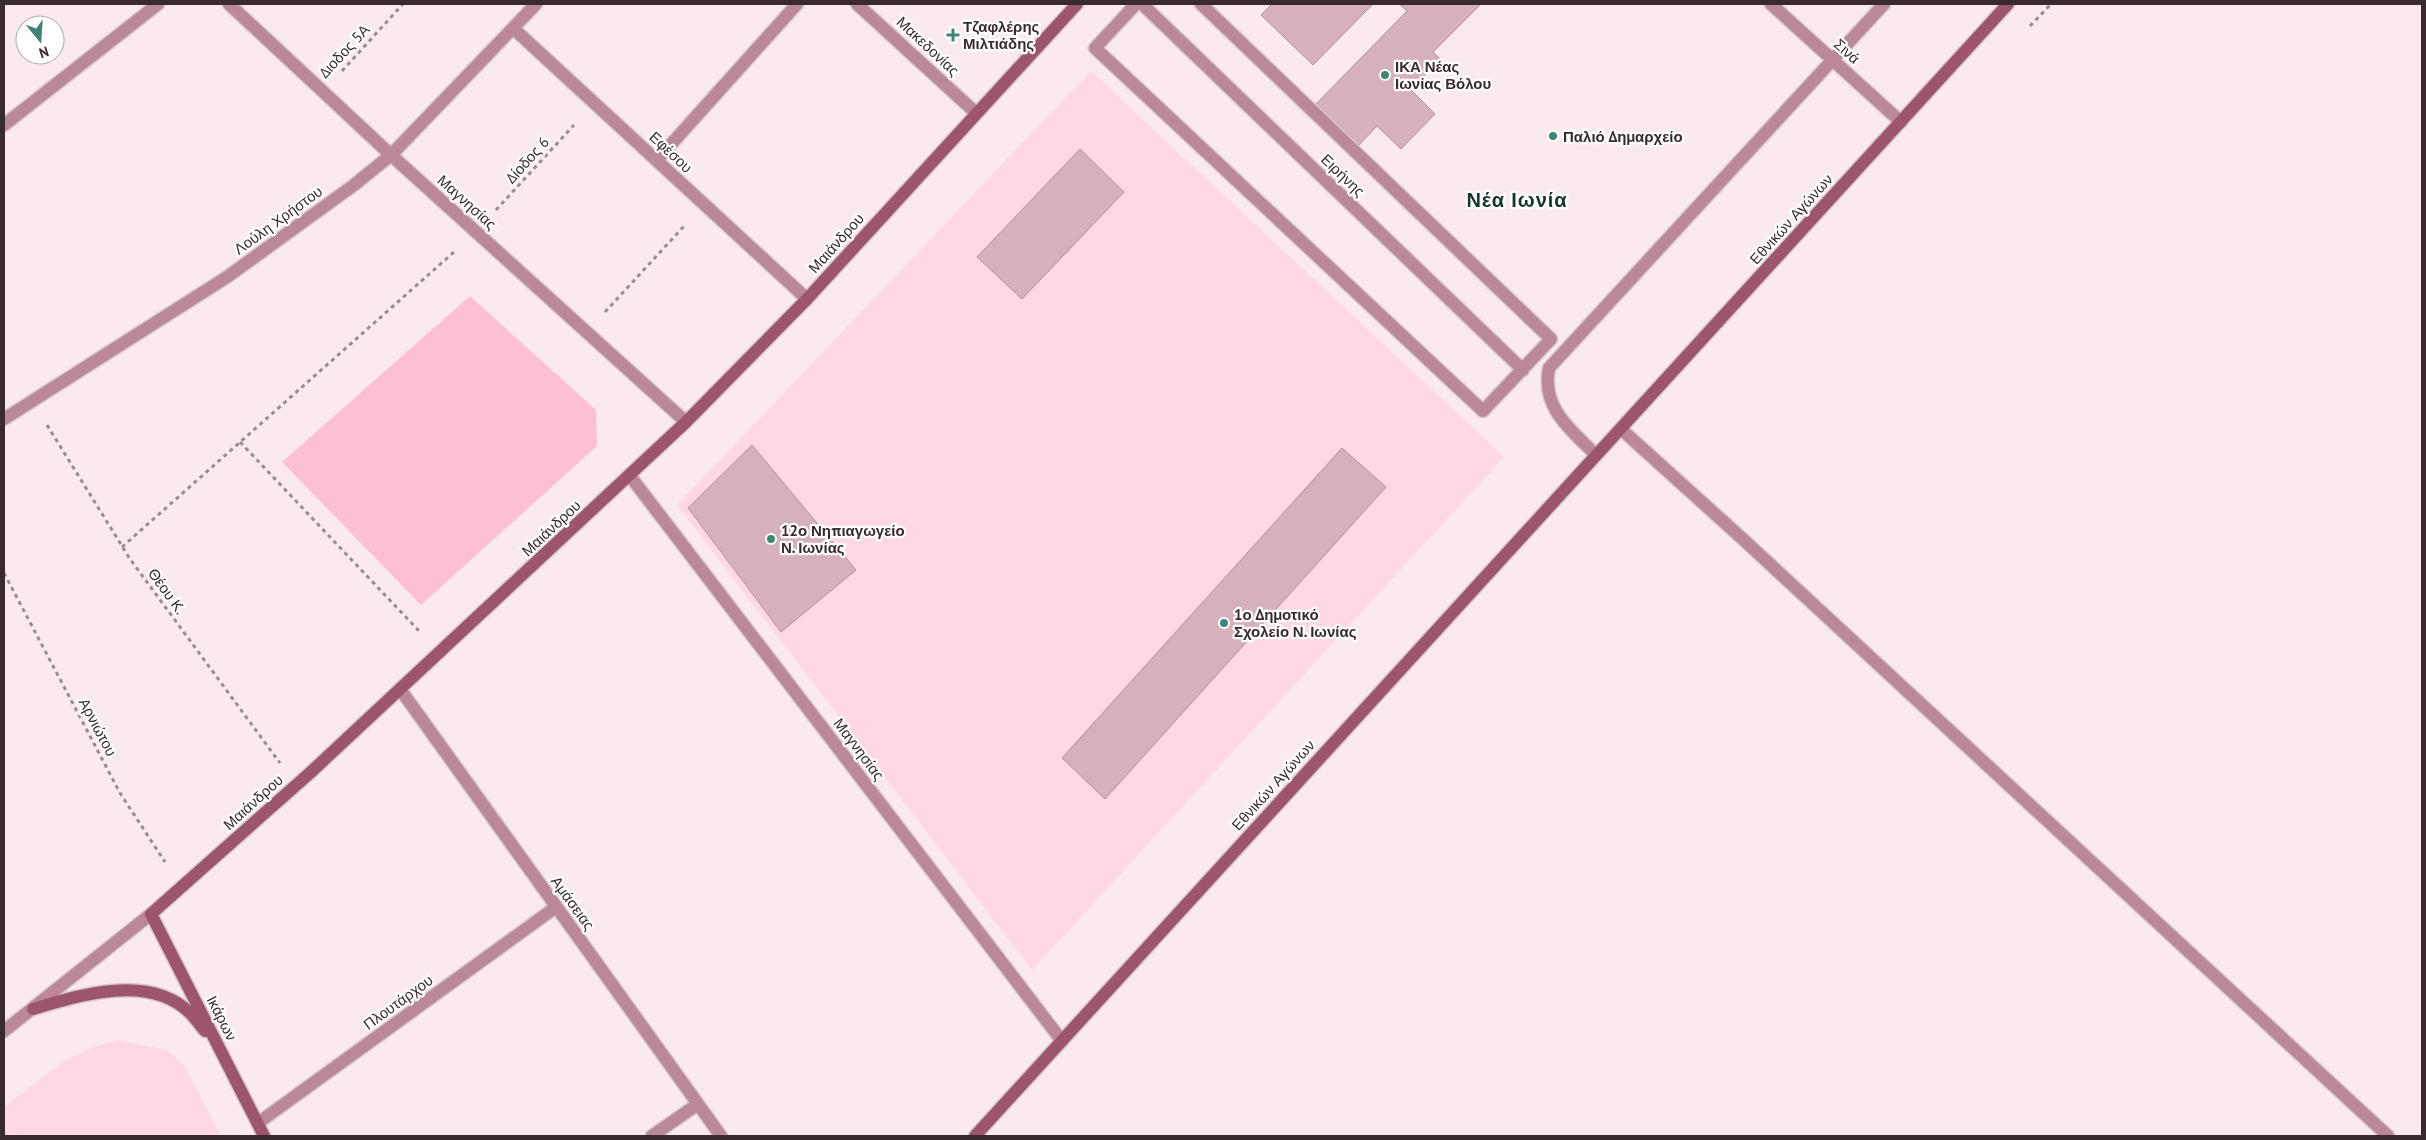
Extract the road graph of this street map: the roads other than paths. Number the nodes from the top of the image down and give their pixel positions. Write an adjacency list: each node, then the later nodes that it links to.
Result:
1 (158, 4): 17 (street)
2 (229, 4): 18 (street, Μαγνησίας)
3 (536, 4): 13 (street, Λούλη Χρήστου)
4 (798, 4): 19 (street)
5 (857, 4): 15 (street, Μακεδονίας)
6 (1076, 4): 15 (main road, Μαιάνδρου)
7 (1136, 4): 21 (street)
8 (1142, 4): 21 (street, Ειρήνης)
9 (1201, 4): 21 (street)
10 (1770, 4): 14 (street, Σινά)
11 (1884, 4): 14 (street)
12 (2008, 4): 16 (main road, Εθνικών Αγώνων)
13 (514, 29): 18 (street, Λούλη Χρήστου); 19 (street, Εφέσου)
14 (1832, 60): 16 (street, Σινά); 25 (street)
15 (976, 113): 20 (main road, Μαιάνδρου)
16 (1901, 122): 24 (main road, Εθνικών Αγώνων)
17 (4, 125)
18 (390, 155): 22 (street, Λούλη Χρήστου); 23 (street, Μαγνησίας)
19 (657, 160): 20 (street, Εφέσου)
20 (807, 299): 23 (main road, Μαιάνδρου)
21 (1523, 370)
22 (4, 419)
23 (686, 422): 26 (main road, Μαιάνδρου)
24 (1621, 429): 25 (main road, Εθνικών Αγώνων); 40 (street)
25 (1596, 455): 32 (main road, Εθνικών Αγώνων)
26 (630, 476): 27 (main road, Μαιάνδρου); 32 (street, Μαγνησίας)
27 (400, 689): 28 (street, Αμάσειας); 29 (main road, Μαιάνδρου)
28 (556, 907): 34 (street, Αμάσειας); 35 (street, Πλουτάρχου)
29 (151, 914): 30 (street, Μαιάνδρου); 33 (main road, Ικάρων)
30 (33, 1009): 31 (street, Μαιάνδρου); 33 (main road)
31 (4, 1031)
32 (1062, 1041): 39 (main road, Εθνικών Αγώνων)
33 (220, 1050): 35 (main road, Ικάρων)
34 (698, 1104): 37 (street); 38 (street, Αμάσειας)
35 (258, 1123): 36 (main road, Ικάρων)
36 (264, 1136)
37 (652, 1136)
38 (721, 1136)
39 (975, 1136)
40 (2388, 1136)

